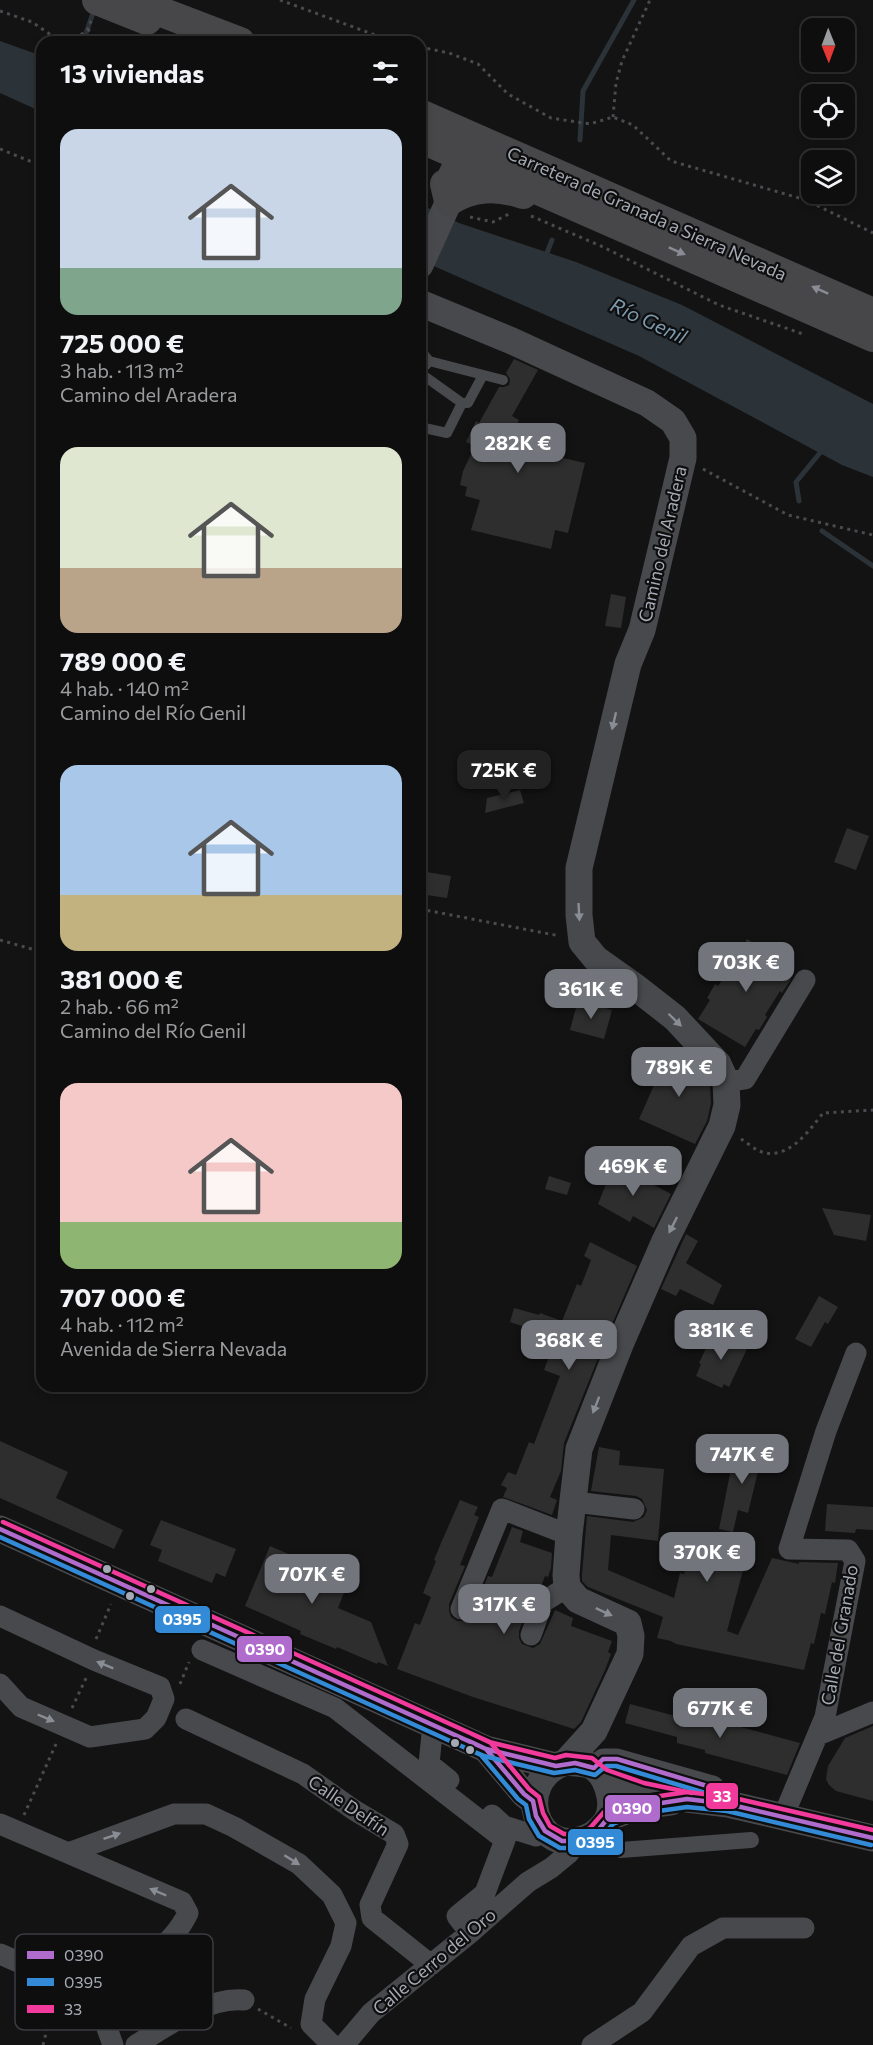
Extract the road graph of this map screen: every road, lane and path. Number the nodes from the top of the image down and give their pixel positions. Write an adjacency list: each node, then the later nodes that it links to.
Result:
1 (97, 0): 9 (main road)
2 (130, 0): 10 (main road)
3 (280, 0): 11 (path)
4 (650, 0): 14 (path)
5 (0, 11): 6 (path)
6 (53, 36)
7 (79, 36): 8 (path)
8 (92, 36)
9 (185, 36)
10 (224, 36)
11 (378, 36)
12 (426, 48): 14 (path)
13 (426, 117): 25 (main road, Carretera de Granada a Sierra Nevada)
14 (613, 117): 26 (path)
15 (426, 127): 19 (main road)
16 (426, 141): 19 (main road, Carretera de Granada a Sierra Nevada)
17 (0, 149): 20 (path)
18 (426, 153): 21 (main road)
19 (470, 159): 21 (main road); 22 (main road, Carretera de Granada a Sierra Nevada); 25 (main road)
20 (36, 164)
21 (455, 199): 22 (main road); 23 (path); 27 (street)
22 (563, 201): 31 (main road, Carretera de Granada a Sierra Nevada, one-way to 31)
23 (517, 210)
24 (528, 214): 30 (path)
25 (673, 224): 29 (main road, Carretera de Granada a Sierra Nevada, one-way to 25)
26 (873, 233)
27 (426, 253)
28 (426, 306): 40 (street, Camino del Aradera)
29 (873, 313)
30 (804, 334)
31 (873, 337)
32 (426, 357): 33 (lane)
33 (429, 361): 34 (lane); 35 (lane)
34 (426, 365)
35 (483, 375): 37 (lane); 38 (lane)
36 (426, 377): 38 (lane)
37 (503, 380)
38 (462, 403): 39 (lane)
39 (426, 428)
40 (683, 458): 41 (path); 44 (street, Camino del Aradera, one-way to 44)
41 (873, 535)
42 (426, 910): 44 (path)
43 (0, 940): 45 (path)
44 (582, 942): 47 (street, one-way to 47)
45 (36, 950)
46 (805, 980): 47 (street)
47 (726, 1082): 49 (street)
48 (873, 1110): 49 (path)
49 (722, 1126): 51 (street, one-way to 51)
50 (856, 1353): 68 (street, Calle del Granado)
51 (574, 1502): 52 (street); 54 (street)
52 (634, 1509)
53 (0, 1529): 55 (street)
54 (569, 1535): 56 (street); 57 (street)
55 (120, 1582): 61 (path); 66 (street)
56 (567, 1587): 59 (street); 70 (street, one-way to 70)
57 (461, 1609)
58 (0, 1616): 61 (street)
59 (531, 1635)
60 (196, 1655): 63 (path); 83 (street)
61 (91, 1659): 67 (path); 67 (street, one-way to 61)
62 (0, 1684): 67 (street, one-way to 67)
63 (177, 1690)
64 (873, 1712): 68 (street, Calle del Granado)
65 (186, 1719): 87 (street, Calle Delfín)
66 (433, 1724): 69 (street); 77 (street)
67 (64, 1726): 75 (path)
68 (818, 1735): 74 (street, Calle del Granado)
69 (486, 1749): 70 (street); 72 (street)
70 (582, 1768): 71 (street); 72 (street); 73 (street); 76 (street)
71 (687, 1799): 73 (street); 76 (street)
72 (533, 1802): 77 (street)
73 (728, 1804): 74 (street)
74 (783, 1817): 78 (street)
75 (8, 1828): 80 (street)
76 (594, 1831): 77 (street); 79 (street); 81 (street, Calle Cerro del Oro)
77 (547, 1832): 81 (street, Calle Cerro del Oro)
78 (873, 1838)
79 (751, 1840)
80 (68, 1853): 84 (street, one-way to 80); 90 (street, one-way to 90)
81 (528, 1882): 83 (street, Calle Cerro del Oro)
82 (804, 1928): 99 (street)
83 (470, 1933): 87 (street, Calle Cerro del Oro)
84 (175, 1934)
85 (0, 1954): 86 (street)
86 (15, 1961)
87 (431, 1965): 98 (street, Calle Cerro del Oro)
88 (244, 2000): 89 (street); 90 (path)
89 (213, 2004)
90 (311, 2024): 97 (street)
91 (47, 2030): 94 (path)
92 (108, 2030): 95 (street)
93 (163, 2030): 96 (street)
94 (43, 2045)
95 (113, 2045)
96 (136, 2045)
97 (332, 2045)
98 (345, 2045)
99 (592, 2045)

